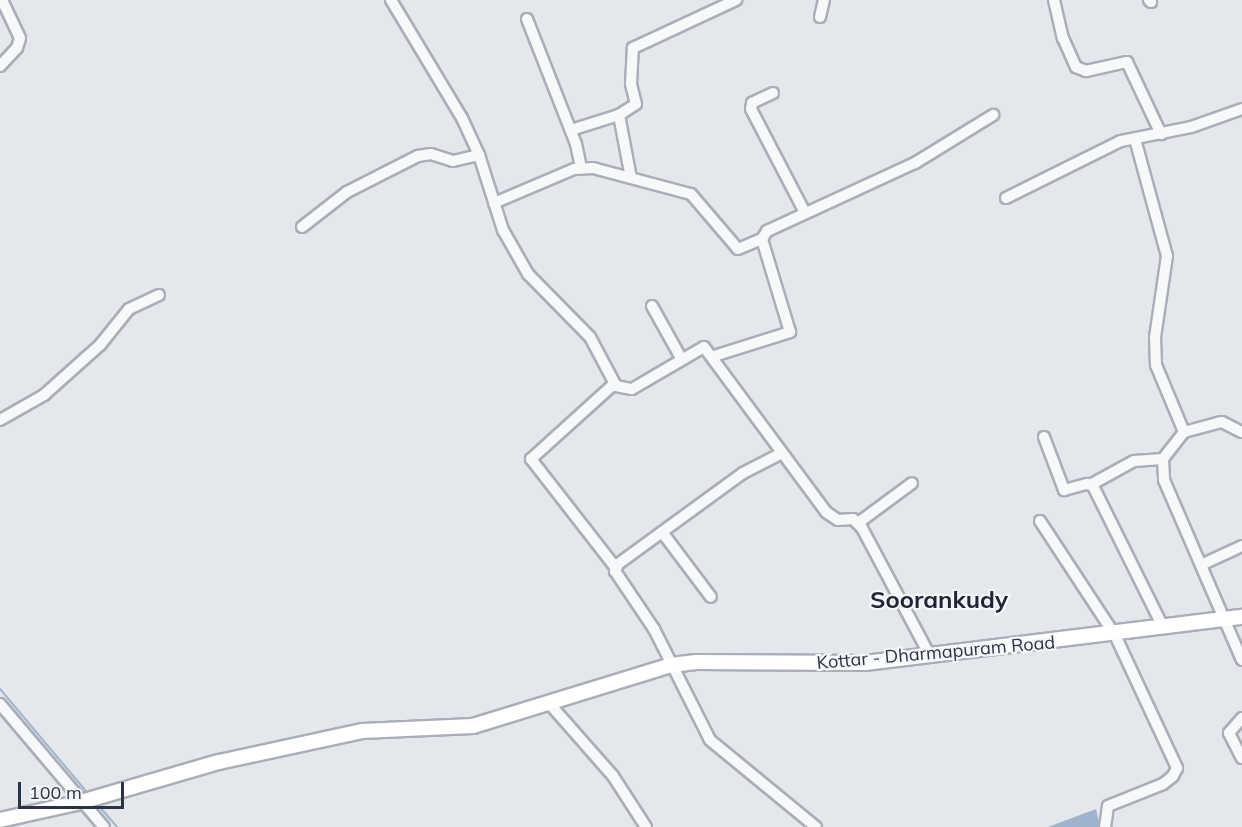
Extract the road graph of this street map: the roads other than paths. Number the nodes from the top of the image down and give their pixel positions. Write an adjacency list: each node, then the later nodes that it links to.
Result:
1 (2, 0): 8 (street)
2 (391, 0): 16 (street)
3 (736, 0): 11 (street)
4 (824, 0): 6 (street)
5 (1054, 0): 14 (street)
6 (820, 17)
7 (527, 19): 13 (street)
8 (0, 66)
9 (773, 93): 21 (street)
10 (1242, 109): 14 (street)
11 (620, 115): 13 (street); 18 (street)
12 (993, 115): 21 (street)
13 (571, 130): 17 (street)
14 (1161, 134): 15 (street)
15 (1135, 139): 19 (street); 30 (street)
16 (479, 155): 20 (street); 22 (street)
17 (581, 168): 18 (street); 20 (street)
18 (631, 178): 23 (street)
19 (1006, 198)
20 (494, 203): 28 (street)
21 (804, 211): 23 (street)
22 (302, 227)
23 (762, 239): 26 (street)
24 (159, 294): 29 (street)
25 (652, 306): 27 (street)
26 (714, 356): 27 (street); 33 (street)
27 (681, 358): 28 (street)
28 (614, 384): 42 (street)
29 (0, 420)
30 (1184, 432): 31 (street); 34 (street)
31 (1242, 432)
32 (1044, 437): 36 (street)
33 (780, 454): 38 (street); 39 (street)
34 (1163, 459): 36 (street); 41 (street)
35 (912, 483): 38 (street)
36 (1092, 484): 46 (street)
37 (1040, 521): 47 (street)
38 (858, 523): 48 (street)
39 (662, 532): 42 (street); 43 (street)
40 (1242, 546): 41 (street)
41 (1203, 564): 45 (street)
42 (615, 567): 50 (street)
43 (711, 597)
44 (1242, 617): 45 (main road, Kottar - Dharmapuram Road)
45 (1225, 619): 46 (main road, Kottar - Dharmapuram Road); 49 (street)
46 (1162, 625): 47 (main road, Kottar - Dharmapuram Road)
47 (1115, 635): 48 (main road, Kottar - Dharmapuram Road); 60 (street)
48 (930, 656): 50 (main road, Kottar - Dharmapuram Road)
49 (1242, 660)
50 (671, 665): 51 (main road, Kottar - Dharmapuram Road); 59 (street)
51 (548, 702): 55 (main road, Kottar - Dharmapuram Road); 58 (street)
52 (0, 704): 55 (street)
53 (1242, 718): 54 (street)
54 (1242, 758)
55 (81, 802): 56 (main road, Kottar - Dharmapuram Road); 57 (street)
56 (0, 820)
57 (104, 827)
58 (646, 827)
59 (816, 827)
60 (1105, 827)

